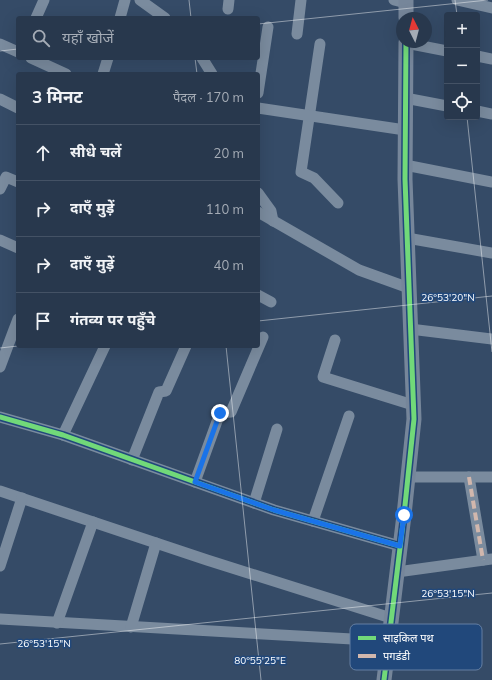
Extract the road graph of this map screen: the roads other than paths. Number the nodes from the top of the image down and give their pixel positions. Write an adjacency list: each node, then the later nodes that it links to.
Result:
1 (44, 0): 9 (street)
2 (125, 0): 10 (street)
3 (140, 0): 11 (street)
4 (301, 0): 13 (street)
5 (457, 0): 7 (street)
6 (402, 1): 8 (street)
7 (492, 8)
8 (405, 12)
9 (37, 16)
10 (121, 16)
11 (161, 16)
12 (268, 27): 28 (street)
13 (297, 34)
14 (0, 44): 19 (street)
15 (320, 44): 36 (street)
16 (406, 48): 29 (street)
17 (432, 48): 18 (street)
18 (444, 50)
19 (16, 51)
20 (480, 57): 21 (street)
21 (492, 59)
22 (35, 60): 25 (street)
23 (107, 60): 26 (street)
24 (203, 60): 27 (street)
25 (62, 72)
26 (104, 72)
27 (211, 72)
28 (260, 80)
29 (405, 98): 31 (street); 37 (street)
30 (0, 99): 32 (street)
31 (444, 105)
32 (16, 107)
33 (260, 108): 36 (street)
34 (480, 112): 35 (street)
35 (492, 114)
36 (310, 116): 37 (street); 43 (street)
37 (405, 130): 38 (street)
38 (405, 165): 40 (street); 46 (street)
39 (16, 181): 41 (street)
40 (492, 182)
41 (0, 190)
42 (260, 196): 45 (street)
43 (338, 203)
44 (260, 213): 45 (street)
45 (273, 221): 50 (street)
46 (407, 238): 49 (street); 50 (street)
47 (0, 240): 48 (street)
48 (16, 247)
49 (492, 253)
50 (409, 288): 54 (street)
51 (260, 296): 52 (street)
52 (271, 302)
53 (16, 324): 62 (street)
54 (410, 329): 56 (street); 63 (street)
55 (263, 337): 58 (street)
56 (492, 339)
57 (335, 340): 63 (street)
58 (260, 344)
59 (104, 348): 67 (street)
60 (185, 348): 68 (street)
61 (258, 348): 72 (street)
62 (0, 367)
63 (413, 405): 69 (street)
64 (349, 416): 76 (street)
65 (0, 417): 67 (street)
66 (277, 429): 75 (street)
67 (63, 435): 68 (street)
68 (132, 460): 72 (street)
69 (408, 477): 70 (street); 79 (street)
70 (469, 477): 71 (street); 80 (street)
71 (492, 477)
72 (195, 482): 75 (street)
73 (0, 491): 74 (street)
74 (22, 498): 77 (street); 81 (street)
75 (254, 503): 76 (street)
76 (313, 521): 79 (street)
77 (93, 522): 78 (street); 85 (street)
78 (156, 543): 83 (street); 87 (street)
79 (400, 546): 82 (street)
80 (487, 560): 82 (street)
81 (0, 566)
82 (397, 572): 83 (street)
83 (391, 618): 86 (street)
84 (0, 619): 85 (street)
85 (58, 623): 87 (street)
86 (390, 624)
87 (131, 627): 88 (street)
88 (350, 639)
89 (385, 670): 90 (street)
90 (384, 680)

